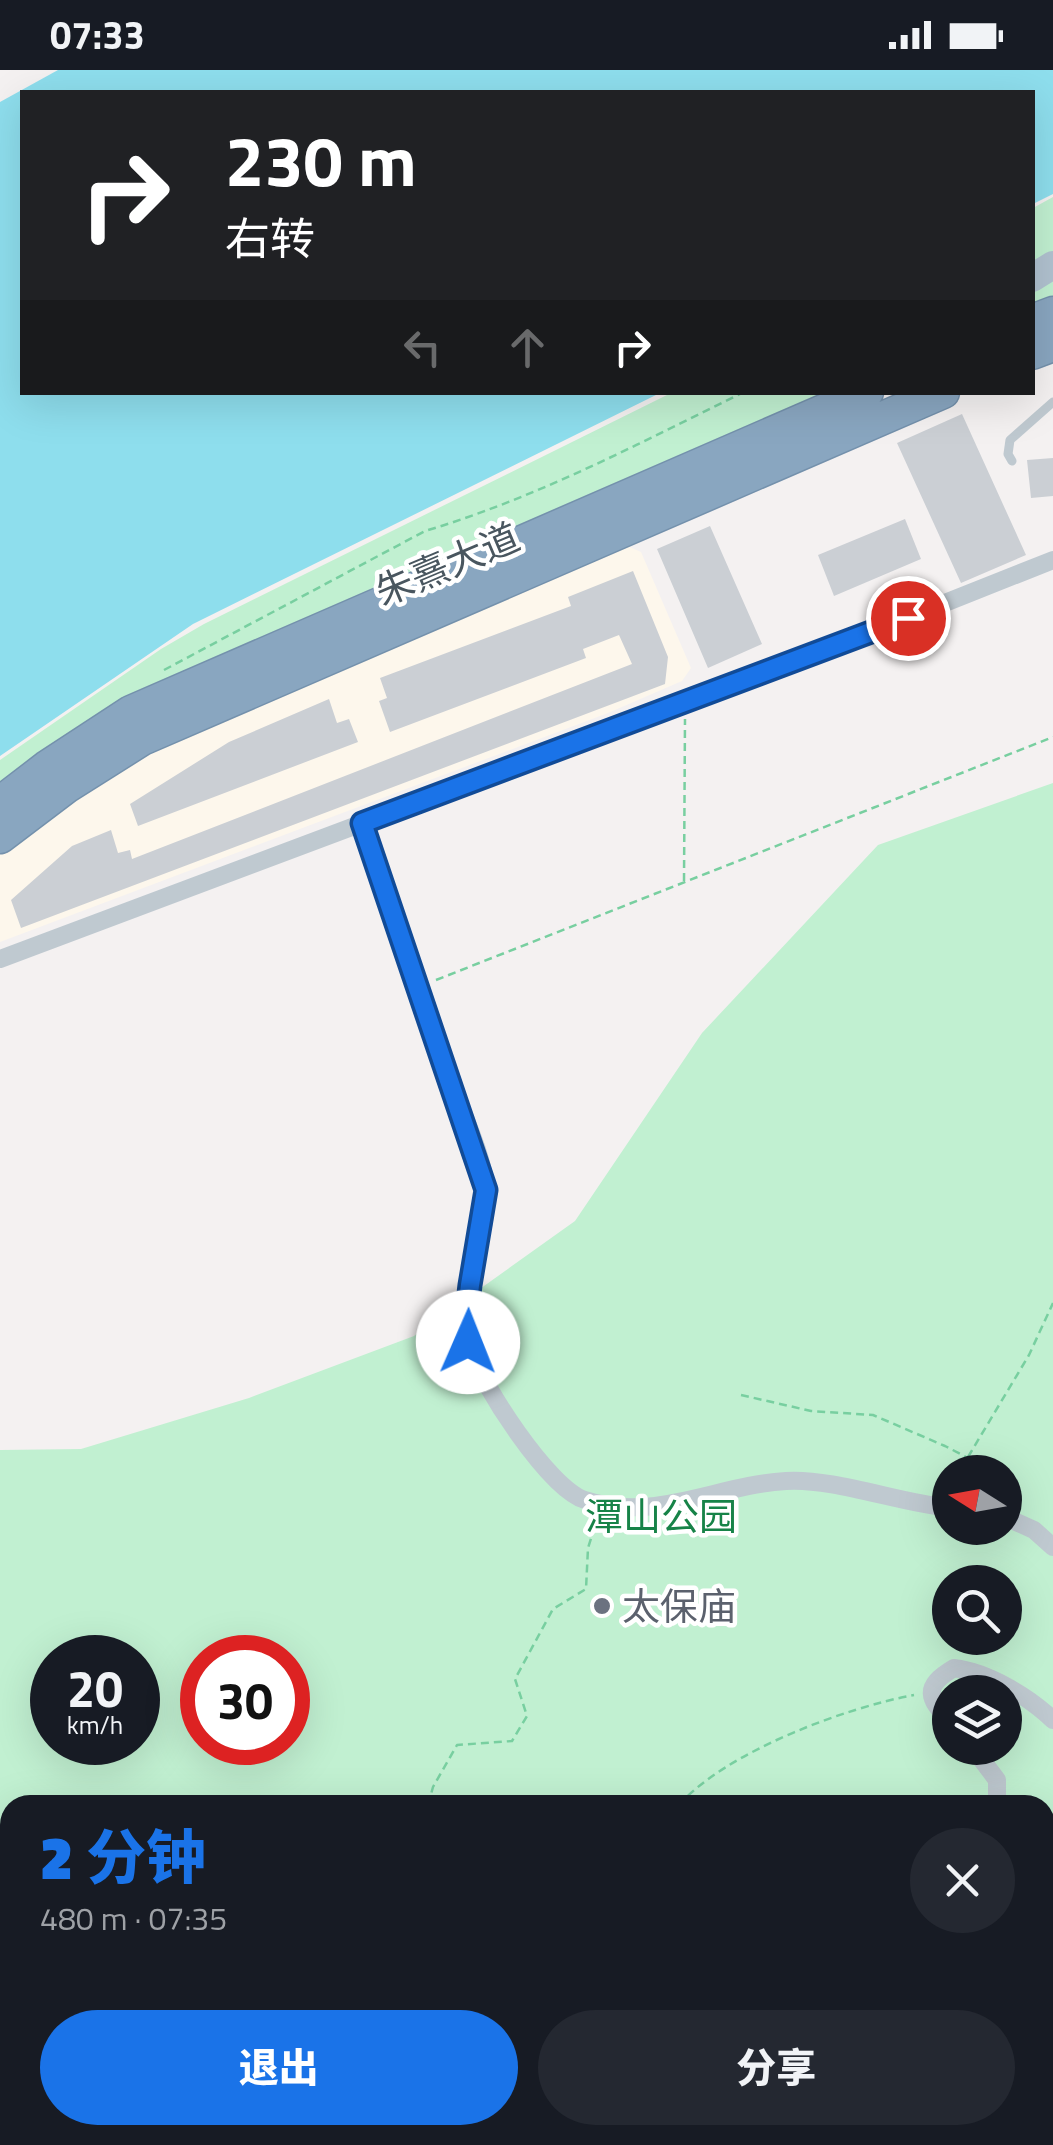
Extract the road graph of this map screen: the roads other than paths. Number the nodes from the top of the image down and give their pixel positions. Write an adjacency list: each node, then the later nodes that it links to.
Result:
1 (1053, 312): 2 (highway)
2 (1044, 344)
3 (860, 395): 8 (highway, 朱熹大道)
4 (936, 395): 10 (highway, 朱熹大道)
5 (1053, 402): 6 (lane)
6 (1012, 461)
7 (1053, 560): 9 (street)
8 (0, 803)
9 (362, 823): 11 (street); 12 (street)
10 (0, 837)
11 (0, 958)
12 (932, 1506)
13 (1022, 1524): 14 (street)
14 (1053, 1547)
15 (943, 1675): 16 (street)
16 (975, 1675)
17 (1022, 1697): 18 (street)
18 (1053, 1720)
19 (986, 1765): 20 (street)
20 (997, 1795)

